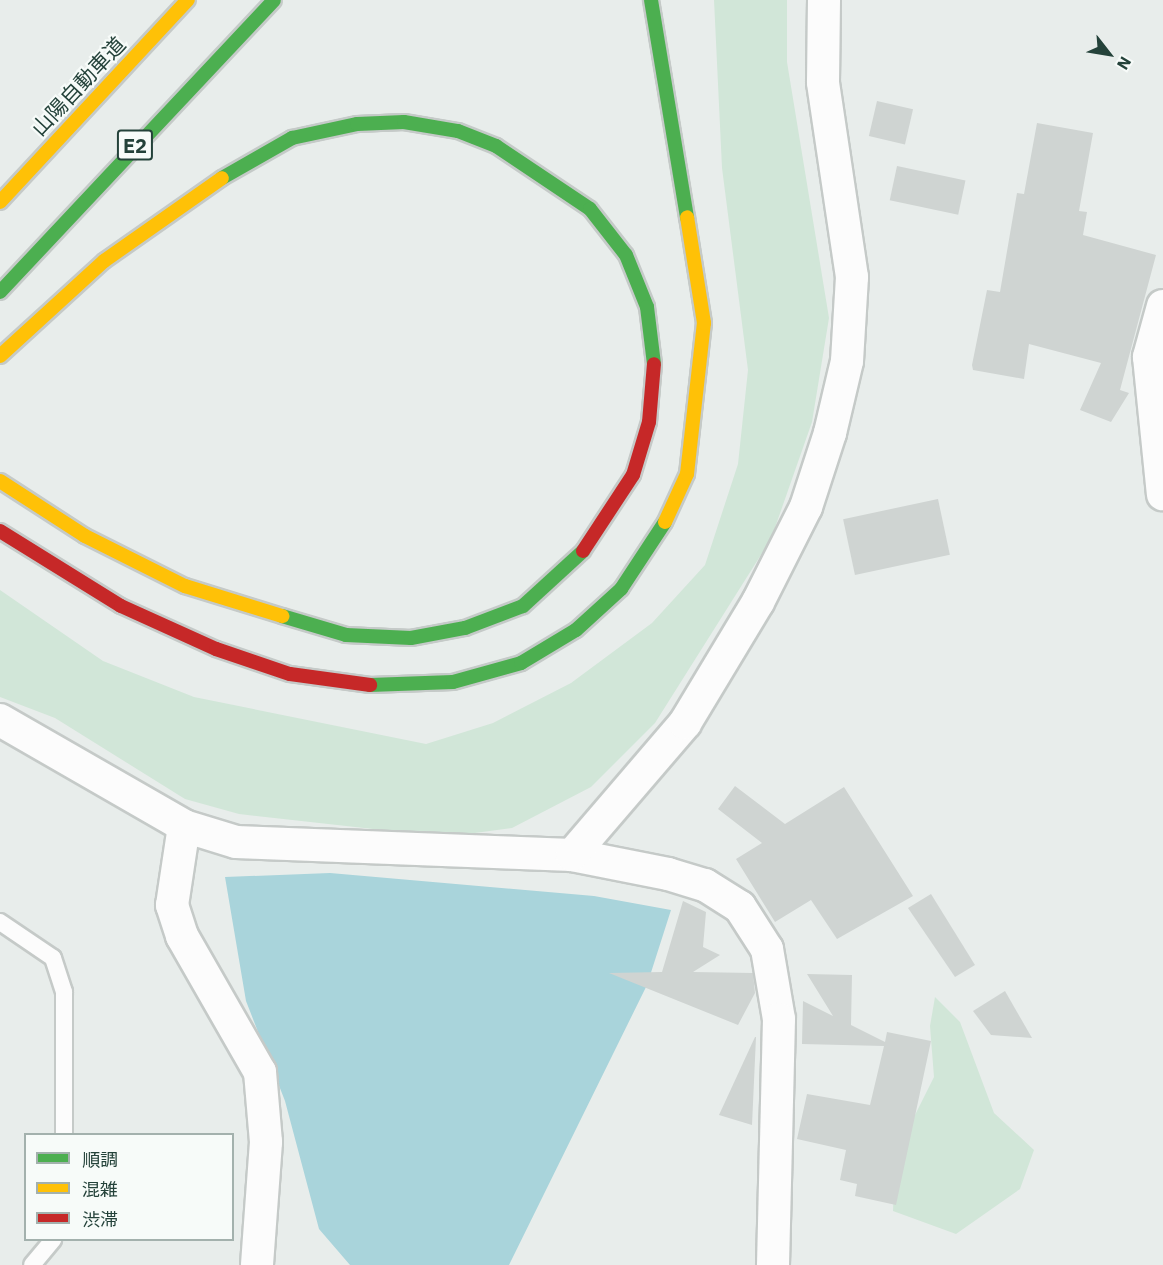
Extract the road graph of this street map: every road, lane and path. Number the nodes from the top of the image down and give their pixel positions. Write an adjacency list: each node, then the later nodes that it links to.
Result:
1 (188, 0): 5 (highway, 山陽自動車道)
2 (274, 0): 6 (highway, E2)
3 (651, 0): 12 (highway)
4 (824, 0): 15 (street)
5 (0, 202)
6 (0, 292)
7 (1163, 306): 9 (street)
8 (0, 356): 10 (highway)
9 (1159, 427): 11 (street)
10 (0, 481)
11 (1163, 494)
12 (0, 531)
13 (0, 720): 14 (street)
14 (184, 825): 15 (street); 20 (street)
15 (572, 855): 21 (street)
16 (0, 922): 17 (lane)
17 (64, 1133)
18 (51, 1241): 19 (lane)
19 (32, 1265)
20 (257, 1265)
21 (774, 1265)

